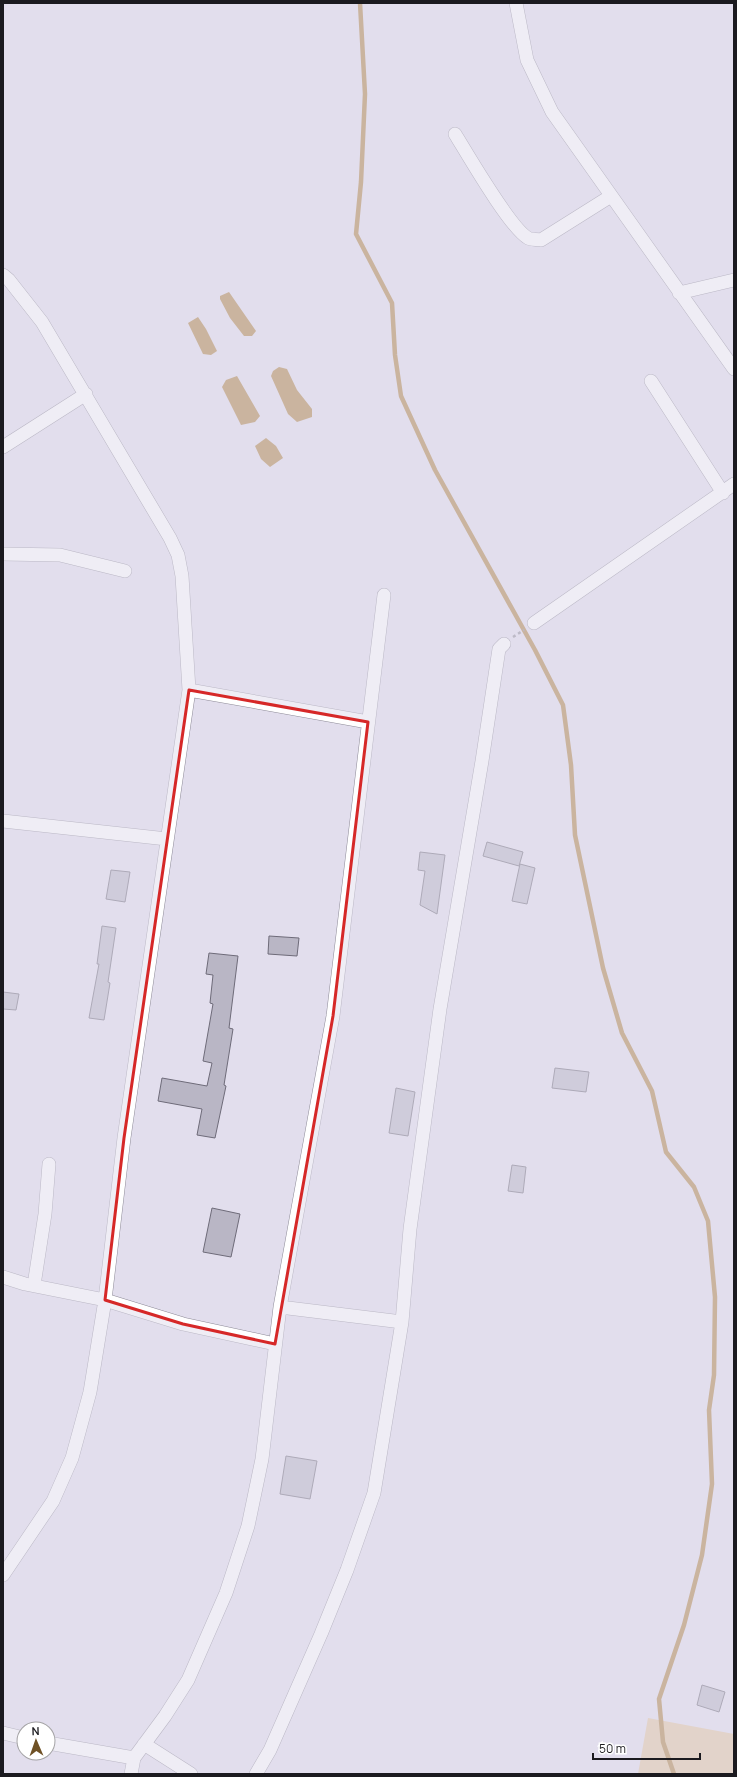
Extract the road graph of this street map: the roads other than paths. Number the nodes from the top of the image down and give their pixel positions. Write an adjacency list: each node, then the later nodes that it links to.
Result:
1 (516, 3): 3 (street)
2 (455, 134): 3 (street)
3 (611, 196): 6 (street)
4 (3, 275): 9 (street)
5 (734, 280): 6 (street)
6 (679, 292): 7 (street)
7 (734, 369)
8 (651, 381): 12 (street)
9 (86, 394): 10 (street); 18 (street)
10 (3, 447)
11 (734, 484): 12 (street)
12 (723, 493): 16 (street)
13 (3, 554): 14 (street)
14 (125, 571)
15 (384, 595): 19 (street)
16 (534, 623)
17 (504, 644): 27 (street)
18 (189, 690): 19 (street); 21 (street)
19 (368, 722): 26 (street)
20 (3, 822): 21 (street)
21 (167, 839): 25 (street)
22 (49, 1164): 24 (street)
23 (3, 1277): 24 (street)
24 (34, 1285): 25 (street)
25 (105, 1300): 28 (street); 29 (street)
26 (280, 1307): 27 (street); 28 (street)
27 (402, 1322): 37 (street)
28 (275, 1344): 33 (street)
29 (3, 1576)
30 (3, 1733): 31 (street)
31 (16, 1736)
32 (56, 1744): 34 (street)
33 (144, 1744): 34 (street); 36 (street)
34 (134, 1758): 35 (street)
35 (131, 1774)
36 (191, 1774)
37 (256, 1774)

